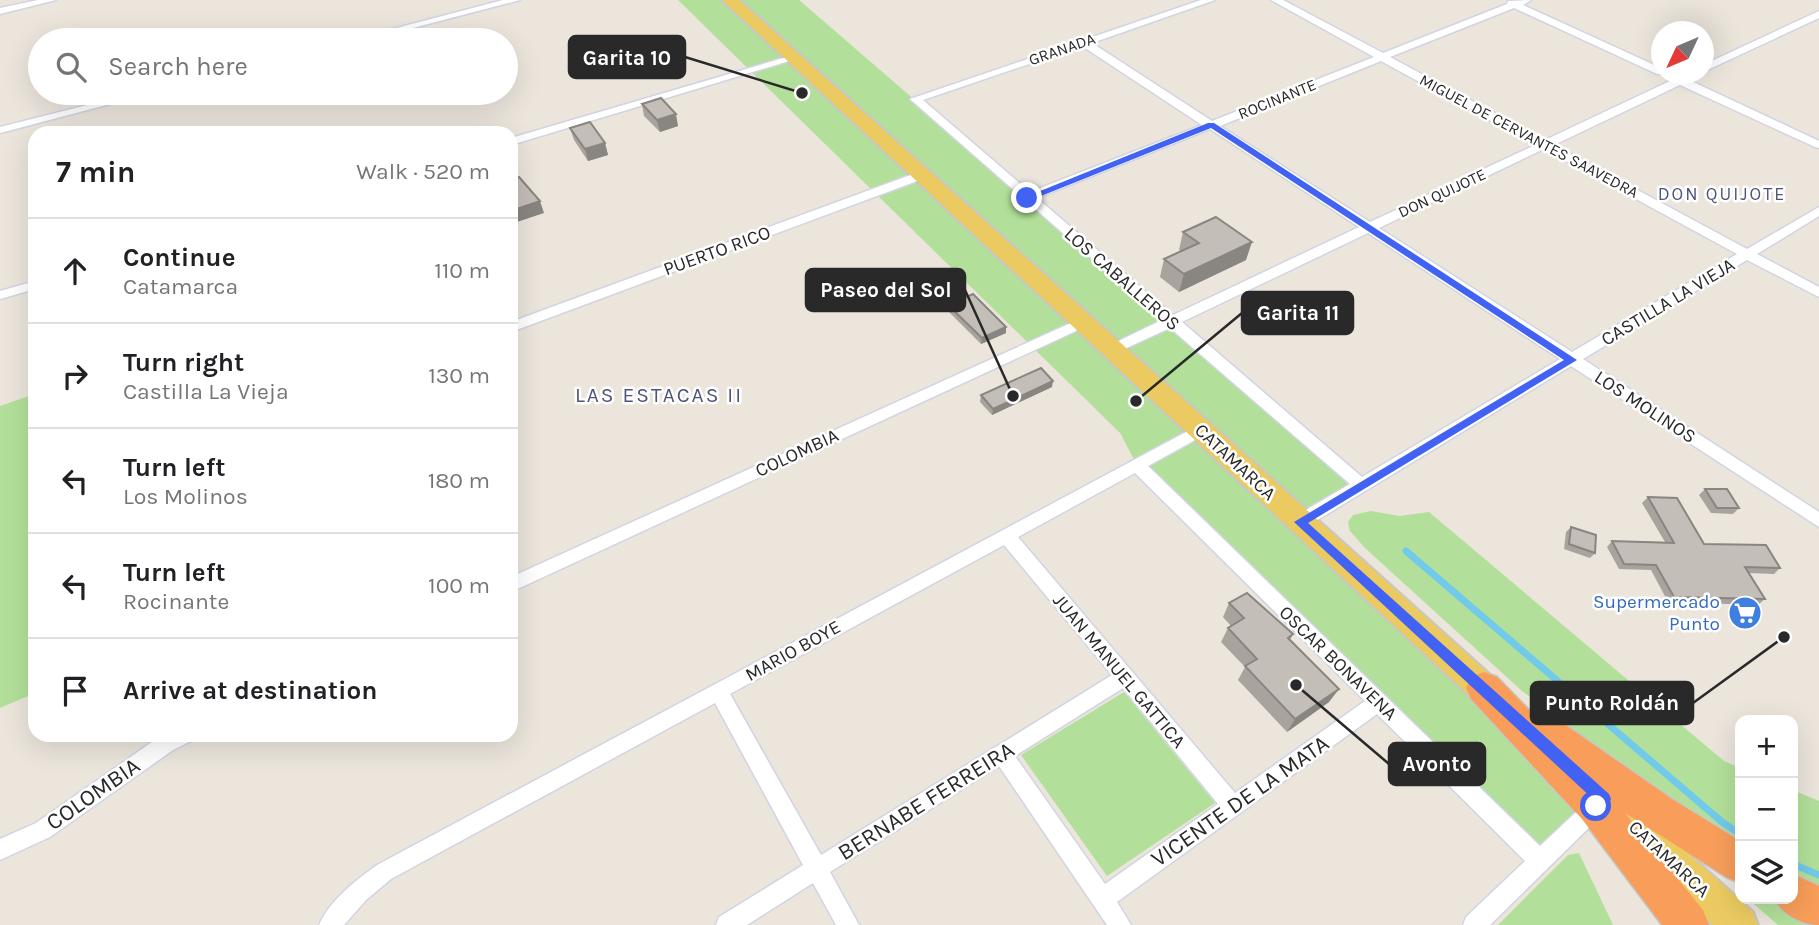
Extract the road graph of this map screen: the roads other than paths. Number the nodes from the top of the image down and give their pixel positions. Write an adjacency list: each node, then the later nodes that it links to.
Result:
1 (51, 0): 7 (street)
2 (516, 0): 9 (street)
3 (730, 0): 12 (main road, CATAMARCA)
4 (1210, 0): 10 (street, GRANADA)
5 (1276, 0): 11 (street, MIGUEL DE CERVANTES SAAVEDRA)
6 (1515, 1): 11 (street, ROCINANTE); 14 (street)
7 (0, 11)
8 (1819, 14): 13 (street)
9 (404, 28)
10 (1083, 42): 17 (street, GRANADA); 19 (street, LOS MOLINOS)
11 (1382, 57): 19 (street, ROCINANTE); 22 (street, MIGUEL DE CERVANTES SAAVEDRA)
12 (794, 58): 21 (street); 24 (main road, CATAMARCA)
13 (1714, 64)
14 (1651, 67)
15 (1672, 84): 22 (street, DON QUIJOTE)
16 (1689, 84): 23 (street)
17 (915, 99): 25 (street, LOS CABALLEROS)
18 (99, 105): 20 (street)
19 (1211, 125): 25 (street, ROCINANTE); 27 (street, LOS MOLINOS)
20 (0, 130)
21 (518, 140)
22 (1544, 145): 27 (street, DON QUIJOTE); 28 (street, MIGUEL DE CERVANTES SAAVEDRA)
23 (1819, 145)
24 (924, 174): 33 (main road, CATAMARCA); 34 (street, PUERTO RICO)
25 (1027, 198): 32 (street, LOS CABALLEROS)
26 (1819, 211): 28 (street, CASTILLA LA VIEJA)
27 (1370, 227): 32 (street, DON QUIJOTE); 36 (street, LOS MOLINOS)
28 (1747, 254): 30 (street, MIGUEL DE CERVANTES SAAVEDRA); 36 (street, CASTILLA LA VIEJA)
29 (28, 287): 31 (street)
30 (1819, 293)
31 (0, 295)
32 (1171, 321): 35 (street, DON QUIJOTE); 39 (street, LOS CABALLEROS)
33 (1084, 322): 35 (main road, CATAMARCA); 43 (street, COLOMBIA)
34 (518, 324)
35 (1114, 349): 37 (main road, CATAMARCA)
36 (1572, 360): 39 (street, CASTILLA LA VIEJA); 40 (street, LOS MOLINOS)
37 (1201, 430): 38 (street, MARIO BOYE); 41 (main road, CATAMARCA)
38 (1136, 465): 42 (street, MARIO BOYE); 47 (street, OSCAR BONAVENA)
39 (1362, 485): 41 (street, CASTILLA LA VIEJA)
40 (1819, 520)
41 (1300, 522): 45 (main road, CATAMARCA)
42 (1006, 535): 44 (street, JUAN MANUEL GATTICA); 46 (street, MARIO BOYE)
43 (518, 582)
44 (1125, 677): 49 (street, BERNABE FERREIRA); 51 (street, JUAN MANUEL GATTICA)
45 (1484, 688): 50 (highway); 53 (highway)
46 (718, 691): 55 (street); 59 (street, MARIO BOYE)
47 (1379, 702): 51 (street, VICENTE DE LA MATA); 54 (street, OSCAR BONAVENA)
48 (168, 742): 52 (street, COLOMBIA)
49 (1002, 754): 55 (street, BERNABE FERREIRA); 57 (street)
50 (1600, 803): 54 (street); 64 (highway); 65 (main road, CATAMARCA)
51 (1233, 806): 57 (street, VICENTE DE LA MATA)
52 (0, 850)
53 (1735, 860)
54 (1540, 861): 63 (street)
55 (817, 869): 60 (street, BERNABE FERREIRA); 61 (street)
56 (1798, 897): 58 (highway)
57 (1102, 899): 62 (street)
58 (1819, 908)
59 (330, 925)
60 (727, 925)
61 (848, 925)
62 (1120, 925)
63 (1474, 925)
64 (1688, 925)
65 (1740, 925)

